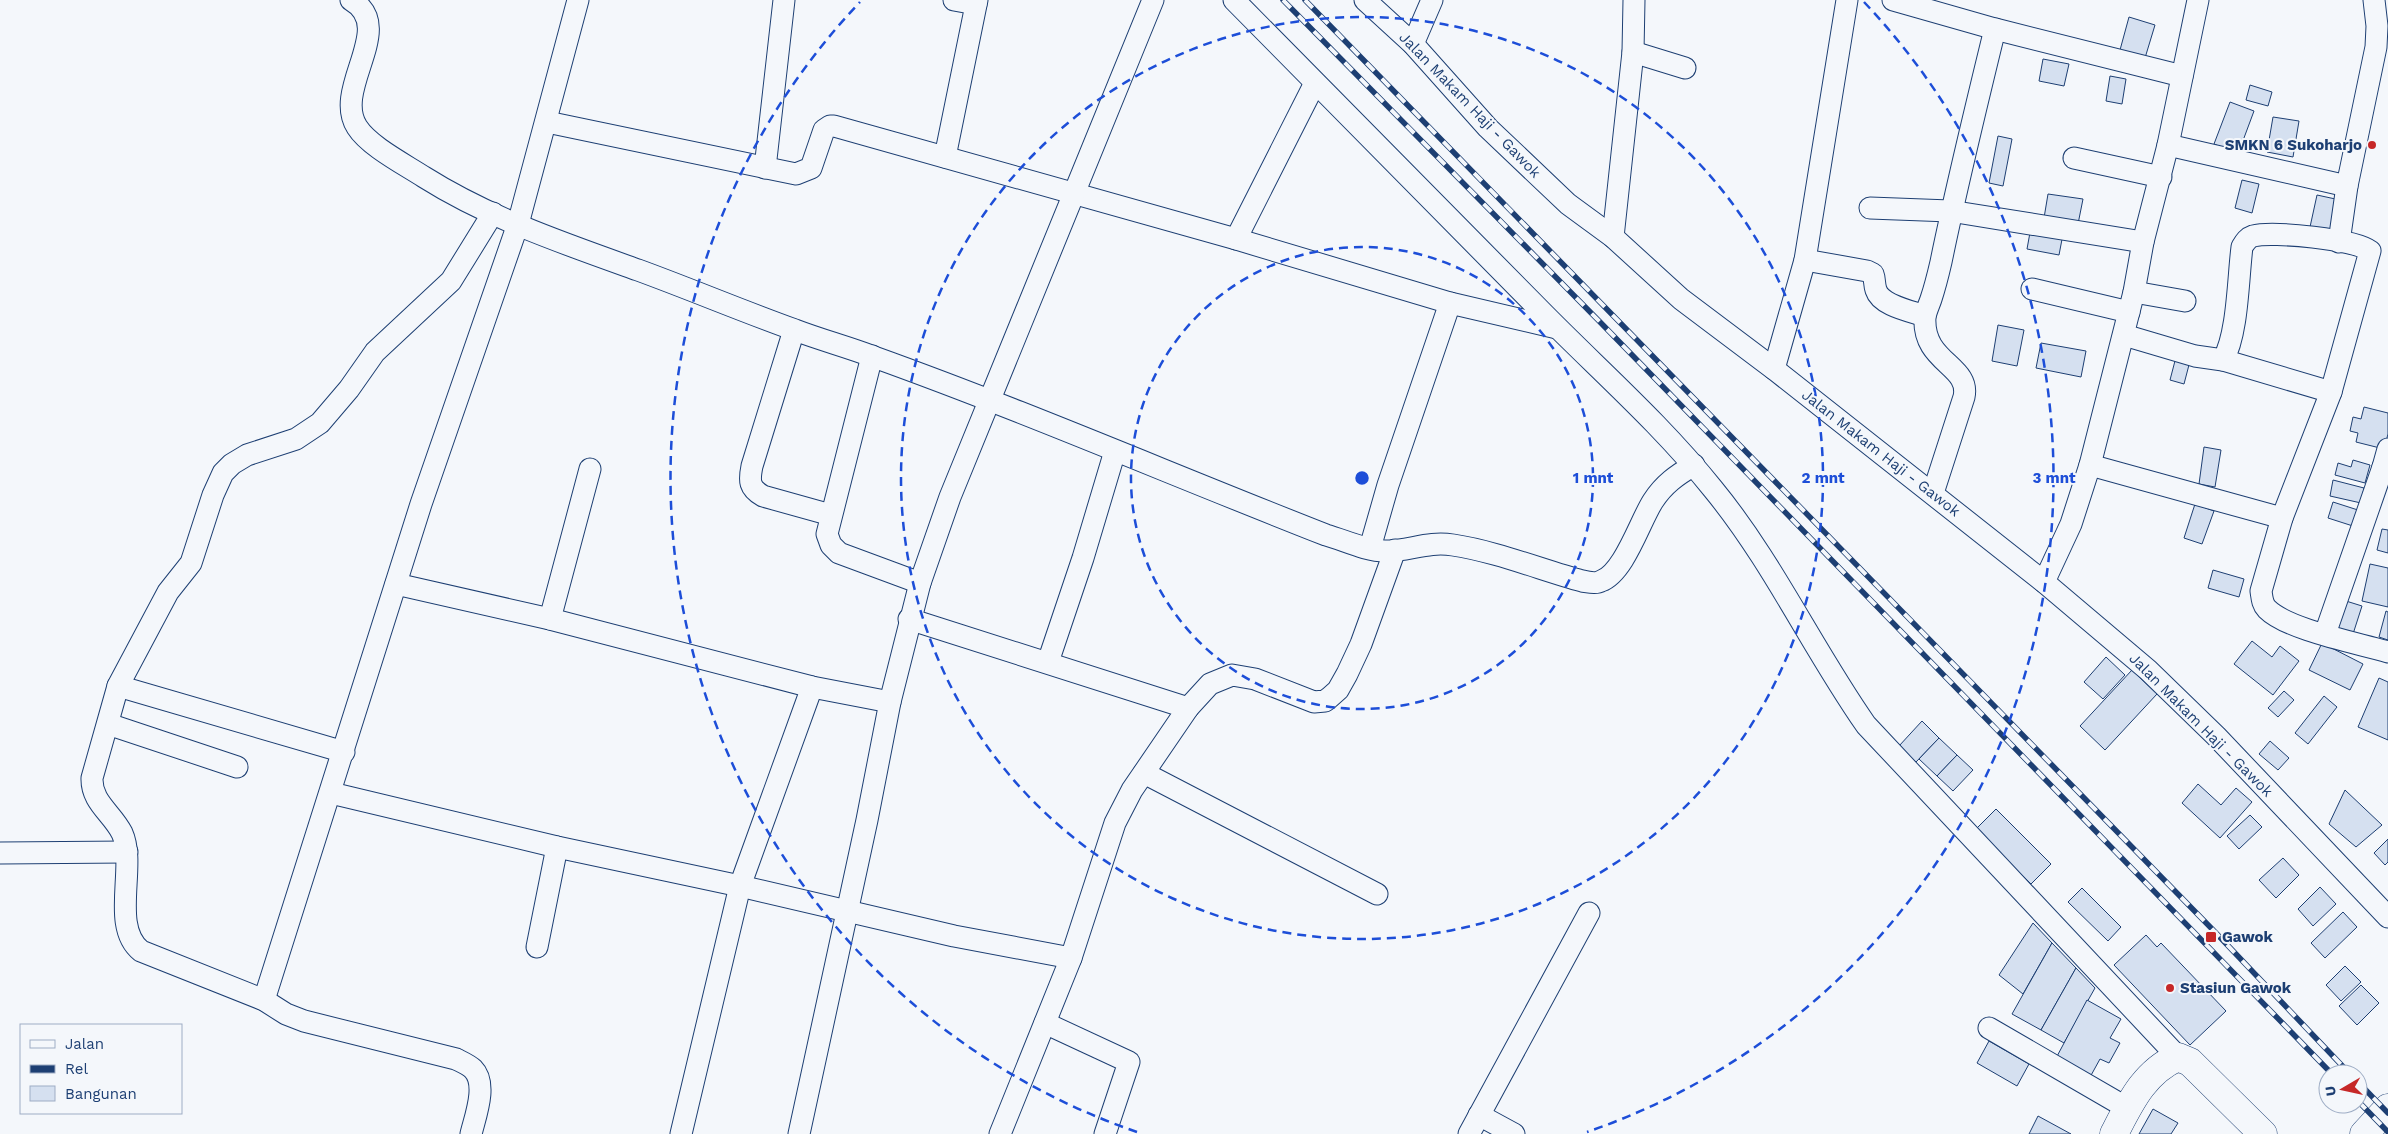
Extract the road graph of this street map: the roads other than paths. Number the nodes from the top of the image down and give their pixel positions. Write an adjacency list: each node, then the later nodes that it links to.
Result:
1 (350, 0): 32 (street)
2 (578, 0): 22 (street)
3 (777, 0): 4 (street)
4 (784, 0): 26 (street)
5 (954, 0): 15 (street)
6 (1153, 0): 29 (street)
7 (1234, 0): 21 (street)
8 (1365, 0): 17 (street, Jalan Makam Haji - Gawok)
9 (1432, 0): 17 (street)
10 (1634, 0): 18 (street)
11 (1847, 0): 38 (street)
12 (1892, 0): 16 (street)
13 (2198, 0): 20 (street)
14 (2374, 0): 28 (street)
15 (976, 2): 24 (street)
16 (1995, 29): 20 (street); 31 (street)
17 (1413, 44): 34 (street, Jalan Makam Haji - Gawok)
18 (1633, 52): 19 (street); 34 (street)
19 (1685, 68)
20 (2182, 76): 23 (street)
21 (1315, 83): 35 (street); 44 (street)
22 (546, 122): 26 (street); 33 (street)
23 (2168, 145): 27 (street); 28 (street)
24 (945, 156): 26 (street); 29 (street)
25 (2074, 158): 27 (street)
26 (765, 168)
27 (2161, 177): 36 (street)
28 (2347, 186): 37 (street)
29 (1073, 194): 35 (street); 51 (street)
30 (1870, 208): 31 (street)
31 (1950, 211): 36 (street); 43 (street)
32 (493, 213): 33 (street); 70 (street)
33 (518, 224): 45 (street); 64 (street)
34 (1613, 238): 49 (street, Jalan Makam Haji - Gawok)
35 (1236, 239): 42 (street)
36 (2144, 242): 41 (street)
37 (2339, 242): 48 (street); 50 (street)
38 (1805, 260): 43 (street); 49 (street)
39 (2032, 289): 41 (street)
40 (2185, 301): 41 (street)
41 (2132, 302): 46 (street)
42 (1450, 303): 44 (street); 60 (street)
43 (1925, 316): 57 (street)
44 (1558, 328): 55 (street)
45 (794, 330): 47 (street); 58 (street)
46 (2124, 335): 48 (street); 54 (street)
47 (872, 356): 51 (street); 58 (street)
48 (2222, 360): 50 (street)
49 (1774, 369): 57 (street, Jalan Makam Haji - Gawok)
50 (2330, 392): 59 (street)
51 (991, 400): 52 (street); 62 (street)
52 (1115, 451): 60 (street); 69 (street)
53 (2386, 462): 67 (street)
54 (2090, 464): 59 (street); 63 (street)
55 (1694, 466): 61 (street); 92 (street)
56 (590, 469): 65 (street)
57 (1933, 493): 63 (street, Jalan Makam Haji - Gawok)
58 (831, 515): 62 (street)
59 (2282, 518): 67 (street)
60 (1370, 548): 61 (street)
61 (1395, 550): 73 (street)
62 (920, 582): 66 (street)
63 (2044, 582): 86 (street, Jalan Makam Haji - Gawok)
64 (396, 584): 65 (street); 75 (street)
65 (550, 619): 71 (street)
66 (909, 619): 69 (street); 72 (street)
67 (2325, 634): 68 (street)
68 (2388, 652)
69 (1048, 662): 73 (street)
70 (118, 686): 74 (street); 75 (street)
71 (812, 687): 72 (street); 82 (street)
72 (890, 702): 84 (street)
73 (1188, 708): 77 (street)
74 (108, 724): 76 (street); 80 (street)
75 (344, 752): 78 (street)
76 (237, 767)
77 (1144, 773): 83 (street); 88 (street)
78 (331, 793): 79 (street); 89 (street)
79 (557, 847): 82 (street); 87 (street)
80 (127, 852): 81 (street); 89 (street)
81 (0, 853)
82 (740, 886): 84 (street); 97 (street)
83 (1377, 894)
84 (847, 912): 88 (street); 98 (street)
85 (1589, 913): 95 (street)
86 (2388, 917)
87 (537, 946)
88 (1071, 958): 90 (street)
89 (264, 1000): 96 (street)
90 (1045, 1024): 99 (street); 100 (street)
91 (1989, 1028): 93 (street)
92 (2178, 1057): 93 (main road); 104 (main road)
93 (2127, 1108): 103 (main road)
94 (2388, 1108): 105 (main road)
95 (1480, 1115): 101 (street); 102 (street)
96 (471, 1134)
97 (681, 1134)
98 (799, 1134)
99 (1000, 1134)
100 (1105, 1134)
101 (1469, 1134)
102 (1514, 1134)
103 (2114, 1134)
104 (2263, 1134)
105 (2364, 1134)

